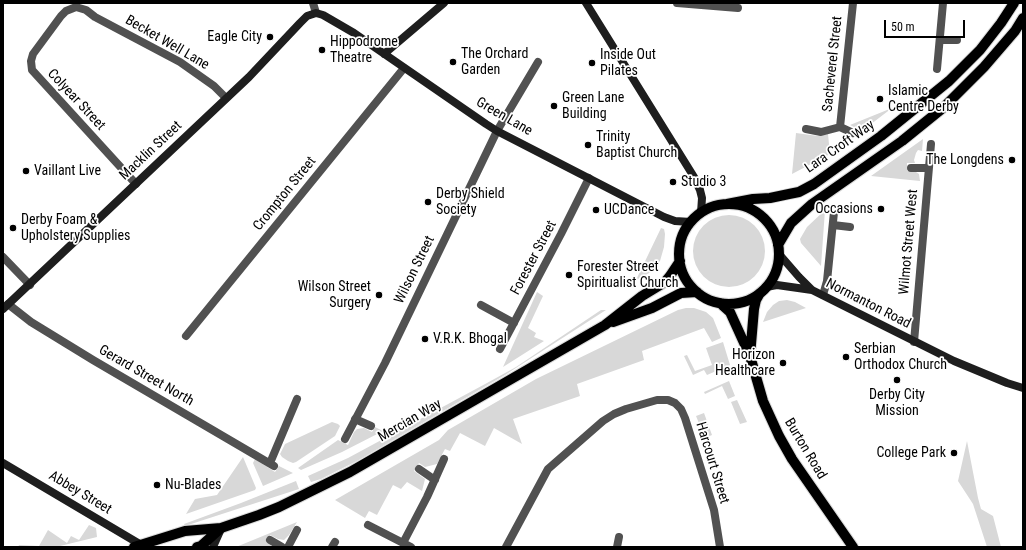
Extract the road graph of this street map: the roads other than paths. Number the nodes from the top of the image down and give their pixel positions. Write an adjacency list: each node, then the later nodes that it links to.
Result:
1 (313, 3): 9 (street)
2 (444, 3): 14 (street)
3 (586, 3): 30 (street)
4 (677, 3): 8 (street)
5 (853, 3): 19 (street, Sacheverel Street)
6 (943, 3): 12 (street)
7 (1014, 3): 28 (main road, Lara Croft Way)
8 (738, 8)
9 (316, 13): 14 (street, Green Lane); 18 (street, Macklin Street)
10 (1023, 18): 34 (main road)
11 (53, 27): 18 (street, Becket Well Lane); 27 (street, Colyear Street)
12 (940, 40): 13 (street); 17 (street)
13 (957, 40)
14 (384, 54): 16 (street, Green Lane)
15 (538, 62): 21 (street, Wilson Street)
16 (404, 68): 21 (street, Green Lane); 47 (street, Crompton Street)
17 (937, 69)
18 (226, 98): 27 (street, Macklin Street)
19 (840, 127): 20 (street, Sacheverel Street); 22 (street, Sacheverel Street)
20 (806, 129)
21 (497, 131): 26 (street, Green Lane); 53 (street, Wilson Street)
22 (853, 133)
23 (931, 144): 25 (street, Wilmot Street West)
24 (911, 168): 25 (street, Wilmot Street West)
25 (928, 168): 48 (street, Wilmot Street West)
26 (589, 178): 31 (street, Green Lane); 45 (street, Forester Street)
27 (136, 184): 37 (street, Macklin Street)
28 (727, 204): 30 (main road); 34 (main road)
29 (834, 212): 32 (street)
30 (701, 213): 31 (main road)
31 (691, 222): 36 (main road)
32 (833, 225): 33 (street); 41 (street)
33 (850, 227)
34 (779, 249): 38 (main road); 39 (street, Normanton Road)
35 (3, 257): 37 (street)
36 (680, 261): 40 (main road); 46 (main road, Mercian Way)
37 (30, 284): 44 (street, Macklin Street)
38 (763, 290): 39 (street, Normanton Road); 42 (main road); 50 (main road, Burton Road)
39 (812, 290): 41 (street, Normanton Road)
40 (697, 292): 42 (main road); 46 (main road, Mercian Way)
41 (823, 295): 48 (street, Normanton Road)
42 (720, 303): 50 (main road, Burton Road)
43 (481, 305): 45 (street)
44 (6, 306): 52 (street, Gerard Street North)
45 (514, 323): 49 (street, Forester Street)
46 (605, 325): 61 (main road, Mercian Way)
47 (186, 336)
48 (914, 342): 51 (street, Normanton Road)
49 (500, 349)
50 (750, 356): 74 (main road, Burton Road)
51 (1023, 388)
52 (297, 399)
53 (355, 419): 54 (street); 55 (street, Wilson Street)
54 (371, 426)
55 (345, 439)
56 (444, 459): 59 (street)
57 (3, 463): 66 (street, Abbey Street)
58 (419, 469): 59 (street)
59 (435, 480): 65 (street)
60 (368, 525): 65 (street)
61 (221, 528): 66 (main road, Mercian Way); 67 (main road, Mercian Way); 68 (street)
62 (297, 530): 70 (street)
63 (619, 537): 72 (street)
64 (270, 540): 69 (street)
65 (407, 545)
66 (140, 546)
67 (197, 547)
68 (214, 547)
69 (282, 547)
70 (288, 547)
71 (506, 547): 73 (street, Harcourt Street)
72 (617, 547)
73 (720, 547)
74 (853, 547)

